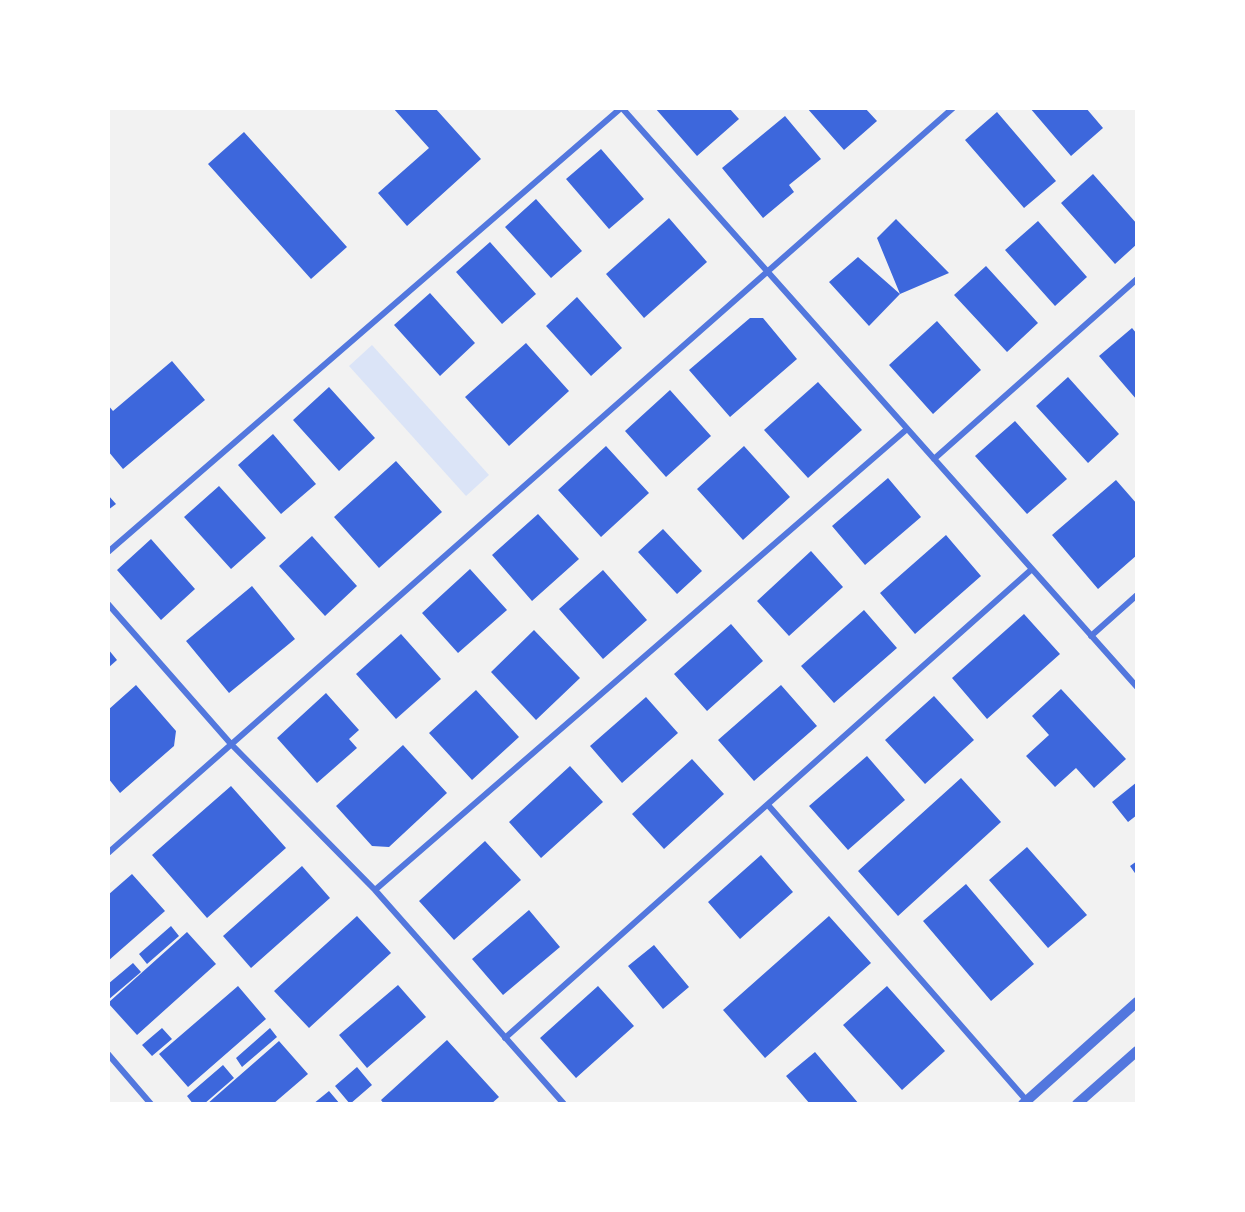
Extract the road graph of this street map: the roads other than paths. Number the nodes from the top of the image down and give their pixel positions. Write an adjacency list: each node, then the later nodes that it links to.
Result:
1 (622, 108): 3 (street); 7 (street)
2 (953, 108): 3 (street)
3 (768, 272): 5 (street); 13 (street)
4 (1137, 279): 6 (street)
5 (907, 429): 6 (street); 16 (street)
6 (934, 459): 8 (street)
7 (108, 552)
8 (1032, 569): 11 (street); 14 (street)
9 (1137, 595): 11 (street)
10 (108, 604): 13 (street)
11 (1091, 636): 12 (street)
12 (1137, 687)
13 (231, 744): 15 (street); 16 (street)
14 (768, 805): 18 (street); 21 (street)
15 (108, 853)
16 (375, 890): 18 (street)
17 (1137, 1002): 21 (street)
18 (505, 1038): 22 (street)
19 (1137, 1051): 24 (street)
20 (108, 1054): 23 (street)
21 (1025, 1102)
22 (561, 1103)
23 (151, 1104)
24 (1077, 1104)

